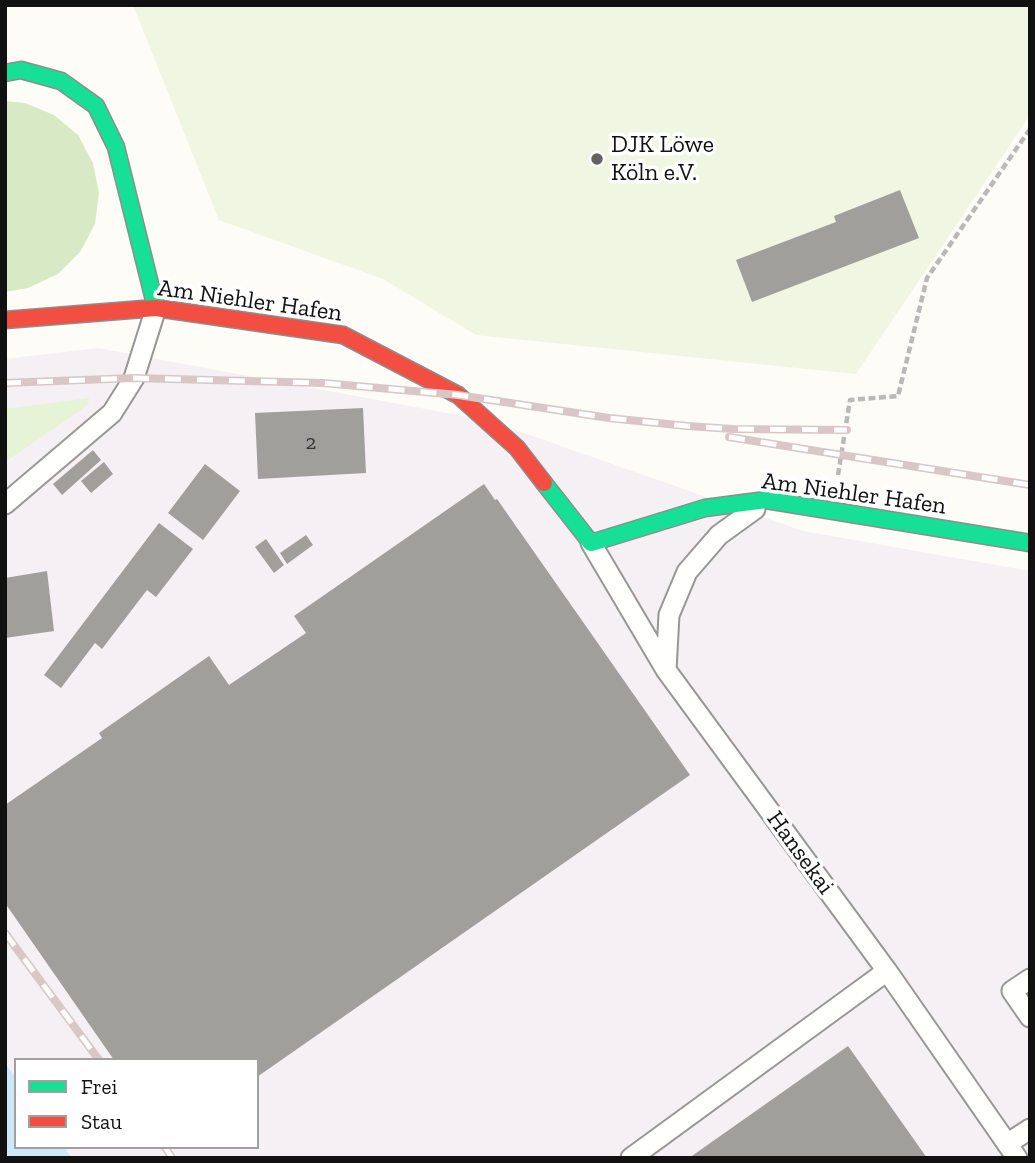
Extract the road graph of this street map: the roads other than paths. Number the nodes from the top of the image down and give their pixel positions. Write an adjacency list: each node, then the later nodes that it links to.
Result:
1 (5, 73): 2 (street)
2 (156, 308): 3 (street, Am Niehler Hafen); 5 (lane); 7 (street, Am Niehler Hafen)
3 (5, 320)
4 (766, 500): 6 (street, Am Niehler Hafen); 7 (street, Am Niehler Hafen); 8 (lane)
5 (5, 504)
6 (1030, 542)
7 (591, 543): 8 (lane, Hansekai)
8 (666, 670): 9 (lane, Hansekai)
9 (887, 971): 13 (lane, Hansekai); 14 (lane)
10 (1030, 979): 11 (lane)
11 (1030, 1017)
12 (1030, 1129): 13 (lane)
13 (1012, 1151)
14 (631, 1158)

